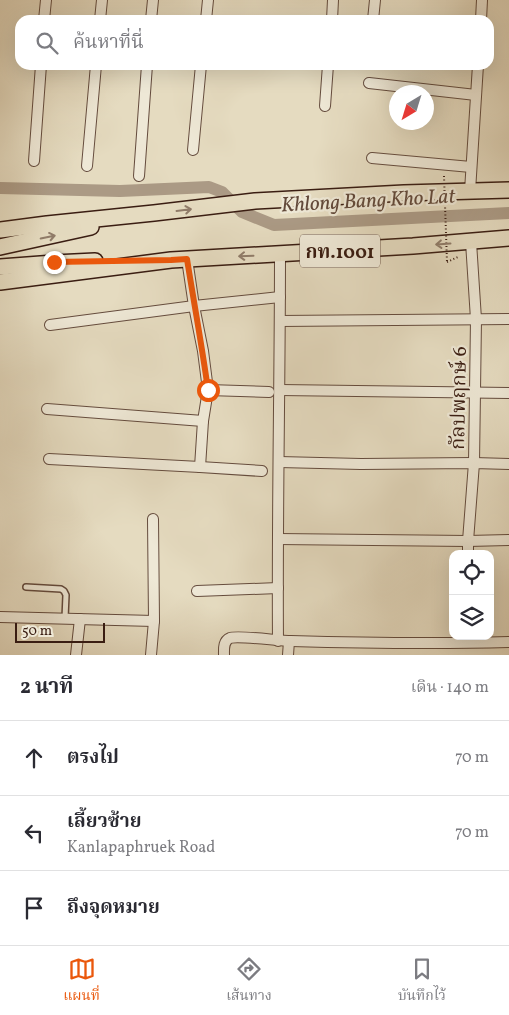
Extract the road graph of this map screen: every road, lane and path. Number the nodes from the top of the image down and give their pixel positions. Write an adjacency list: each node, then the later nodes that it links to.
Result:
1 (46, 0): 8 (street)
2 (102, 0): 9 (street)
3 (153, 0): 10 (street)
4 (208, 0): 11 (street)
5 (333, 0): 12 (street)
6 (375, 0): 13 (street)
7 (482, 0): 14 (street)
8 (44, 15)
9 (100, 15)
10 (152, 15)
11 (206, 15)
12 (332, 15)
13 (374, 15)
14 (480, 15)
15 (41, 70): 26 (street)
16 (96, 70): 27 (street)
17 (147, 70): 29 (street)
18 (200, 70): 24 (street)
19 (328, 70): 23 (street)
20 (478, 70): 22 (street)
21 (369, 83): 22 (street)
22 (476, 95): 28 (street)
23 (325, 106)
24 (192, 150)
25 (372, 158): 28 (street)
26 (34, 161)
27 (87, 166)
28 (471, 167): 32 (street)
29 (139, 176)
30 (444, 176): 37 (path, bridge)
31 (509, 190): 32 (main road)
32 (470, 191): 33 (main road, one-way to 32)
33 (154, 213): 34 (main road); 36 (main road, one-way to 33)
34 (0, 230)
35 (509, 238): 37 (main road, กท.1001)
36 (0, 247)
37 (468, 248): 38 (main road, กท.1001, one-way to 38); 45 (street, กัลปพฤกษ์ 6)
38 (280, 255): 39 (main road, กท.1001, one-way to 39); 43 (street)
39 (187, 259): 40 (main road, กท.1001); 44 (street)
40 (171, 260): 41 (main road, กท.1001); 42 (main road, กท.1001)
41 (0, 267)
42 (0, 282)
43 (280, 298): 44 (street); 47 (street)
44 (194, 306): 48 (street); 49 (street)
45 (476, 319): 46 (street); 47 (street); 52 (street, กัลปพฤกษ์ 6)
46 (509, 319)
47 (280, 321): 50 (street)
48 (50, 325)
49 (208, 390): 51 (street); 55 (street)
50 (280, 390): 52 (street); 57 (street)
51 (269, 392)
52 (475, 393): 53 (street); 58 (street, กัลปพฤกษ์ 6)
53 (509, 393)
54 (47, 409): 55 (street)
55 (203, 421): 60 (street)
56 (48, 459): 60 (street)
57 (279, 462): 58 (street); 63 (street)
58 (474, 463): 59 (street); 65 (street, กัลปพฤกษ์ 6)
59 (509, 464)
60 (200, 467): 61 (street)
61 (262, 471)
62 (153, 519): 73 (street)
63 (278, 539): 65 (street); 68 (street)
64 (509, 540): 65 (street)
65 (468, 541): 66 (street, กัลปพฤกษ์ 6)
66 (468, 550)
67 (26, 587): 71 (lane)
68 (278, 588): 69 (street); 75 (street)
69 (197, 591)
70 (0, 617): 71 (street)
71 (65, 618): 72 (street)
72 (80, 619): 73 (street); 77 (street)
73 (154, 621): 78 (street)
74 (468, 640): 75 (street); 76 (street); 81 (street)
75 (284, 641): 79 (street); 80 (street)
76 (509, 642)
77 (76, 655)
78 (151, 655)
79 (224, 655)
80 (288, 655)
81 (468, 655)

